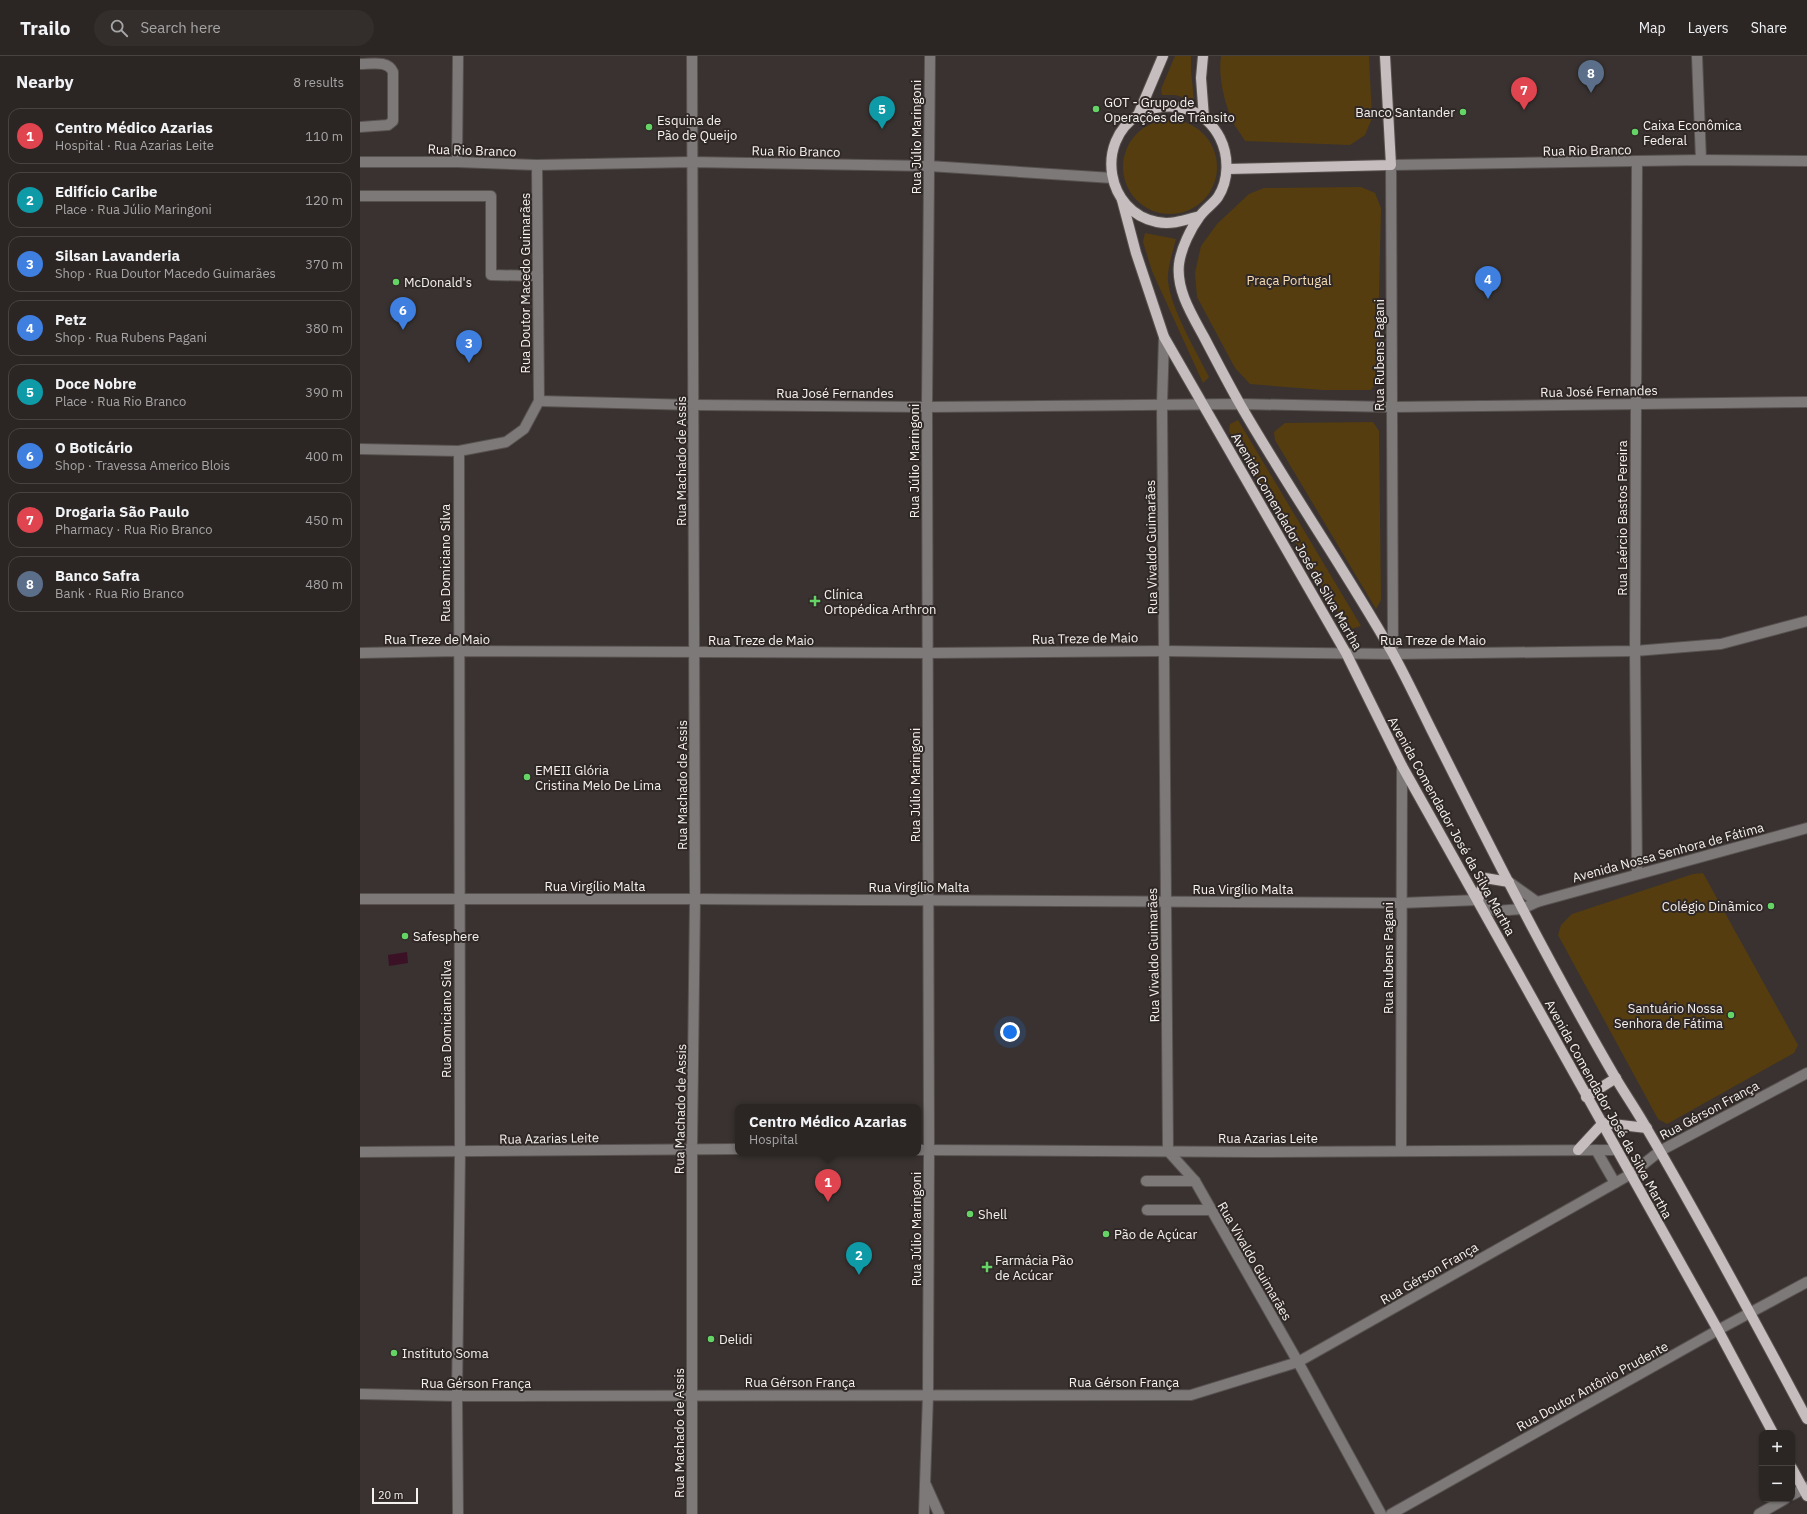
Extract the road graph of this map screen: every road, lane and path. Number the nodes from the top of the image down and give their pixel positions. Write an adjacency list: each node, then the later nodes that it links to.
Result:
1 (458, 56): 15 (street)
2 (692, 56): 16 (street, Rua Machado de Assis)
3 (930, 56): 20 (street, Rua Júlio Maringoni)
4 (1163, 56): 9 (main road)
5 (1203, 56): 10 (main road)
6 (1385, 56): 18 (main road, Rua Rubens Pagani)
7 (1697, 56): 12 (street)
8 (360, 64): 11 (street)
9 (1138, 115): 10 (main road); 22 (main road)
10 (1204, 118): 21 (main road)
11 (360, 127)
12 (1701, 160): 13 (street, Rua Rio Branco); 17 (street, Rua Rio Branco)
13 (1807, 161)
14 (360, 162): 15 (street, Rua Rio Branco)
15 (457, 162): 19 (street, Rua Rio Branco)
16 (691, 162): 19 (street, Rua Rio Branco); 20 (street, Rua Rio Branco); 32 (street, Rua Machado de Assis)
17 (1637, 162): 18 (street, Rua Rio Branco); 30 (street, Rua Laércio Bastos Pereira)
18 (1392, 164): 21 (main road); 35 (street, Rua Rubens Pagani)
19 (538, 165): 26 (street, Rua Doutor Macedo Guimarães)
20 (929, 166): 22 (street, Rua Rio Branco); 36 (street, Rua Júlio Maringoni)
21 (1227, 169): 25 (main road)
22 (1112, 178): 24 (main road)
23 (360, 196): 26 (street)
24 (1122, 200): 25 (main road); 27 (main road, Avenida Comendador José da Silva Martha)
25 (1200, 216): 31 (main road, Avenida Comendador José da Silva Martha)
26 (538, 276): 28 (street, Rua Doutor Macedo Guimarães)
27 (1164, 336): 33 (street, Rua Vivaldo Guimarães); 34 (main road, Avenida Comendador José da Silva Martha)
28 (539, 401): 32 (street, Rua José Fernandes); 38 (street)
29 (1807, 402): 30 (street, Rua José Fernandes)
30 (1636, 403): 35 (street, Rua José Fernandes); 42 (street, Rua Laércio Bastos Pereira)
31 (1240, 404): 34 (street, Rua José Fernandes); 35 (street); 47 (main road, Avenida Comendador José da Silva Martha)
32 (694, 405): 36 (street, Rua José Fernandes); 44 (street, Rua Machado de Assis)
33 (1162, 405): 34 (street, Rua José Fernandes); 36 (street, Rua José Fernandes); 40 (street, Rua Vivaldo Guimarães)
34 (1203, 405): 46 (main road, Avenida Comendador José da Silva Martha)
35 (1392, 406): 47 (street, Rua Rubens Pagani)
36 (927, 407): 45 (street, Rua Júlio Maringoni)
37 (360, 449): 38 (street)
38 (459, 451): 41 (street, Rua Domiciano Silva)
39 (1807, 621): 42 (street, Rua Treze de Maio)
40 (1165, 650): 45 (street, Rua Treze de Maio); 46 (street, Rua Treze de Maio); 57 (street, Rua Vivaldo Guimarães)
41 (458, 651): 43 (street, Rua Treze de Maio); 44 (street, Rua Treze de Maio); 53 (street, Rua Domiciano Silva)
42 (1634, 651): 47 (street, Rua Treze de Maio); 50 (street, Rua Laércio Bastos Pereira)
43 (360, 653)
44 (694, 653): 45 (street, Rua Treze de Maio); 54 (street, Rua Machado de Assis)
45 (928, 653): 55 (street, Rua Júlio Maringoni)
46 (1346, 653): 47 (street, Rua Treze de Maio); 48 (main road, Avenida Comendador José da Silva Martha)
47 (1393, 654): 51 (main road, Avenida Comendador José da Silva Martha)
48 (1402, 766): 56 (main road, Avenida Comendador José da Silva Martha); 59 (street, Rua Rubens Pagani)
49 (1807, 828): 50 (street, Avenida Nossa Senhora de Fátima)
50 (1637, 874): 58 (street, Avenida Nossa Senhora de Fátima)
51 (1509, 882): 56 (main road); 58 (street); 60 (main road, Avenida Comendador José da Silva Martha)
52 (360, 899): 53 (street, Rua Virgílio Malta)
53 (458, 899): 54 (street, Rua Virgílio Malta); 77 (street, Rua Domiciano Silva)
54 (695, 899): 55 (street, Rua Virgílio Malta); 66 (street, Rua Machado de Assis)
55 (929, 900): 57 (street, Rua Virgílio Malta); 69 (street, Rua Júlio Maringoni)
56 (1478, 900): 59 (street, Rua Virgílio Malta); 60 (street); 63 (main road, Avenida Comendador José da Silva Martha)
57 (1165, 901): 59 (street, Rua Virgílio Malta); 74 (street, Rua Vivaldo Guimarães)
58 (1537, 902): 60 (street, Avenida Nossa Senhora de Fátima)
59 (1400, 903): 70 (street, Rua Rubens Pagani)
60 (1522, 909): 62 (main road, Avenida Comendador José da Silva Martha)
61 (1807, 1073): 75 (street, Rua Gérson França)
62 (1616, 1078): 63 (main road); 65 (main road, Avenida Comendador José da Silva Martha)
63 (1586, 1097): 64 (main road, Avenida Comendador José da Silva Martha)
64 (1603, 1123): 65 (main road); 71 (main road); 73 (main road, Avenida Comendador José da Silva Martha)
65 (1647, 1128): 75 (main road, Avenida Comendador José da Silva Martha)
66 (692, 1149): 67 (street, Rua Azarias Leite); 77 (street, Rua Azarias Leite); 89 (street, Rua Machado de Assis)
67 (735, 1149)
68 (921, 1150): 69 (street, Rua Azarias Leite)
69 (929, 1150): 74 (street, Rua Azarias Leite); 90 (street, Rua Júlio Maringoni)
70 (1400, 1150): 71 (street, Rua Azarias Leite); 74 (street, Rua Azarias Leite)
71 (1578, 1150): 72 (street, Rua Azarias Leite)
72 (1596, 1150): 73 (street, Rua Azarias Leite); 81 (street)
73 (1617, 1150): 78 (main road, Avenida Comendador José da Silva Martha)
74 (1168, 1151): 80 (street, Rua Vivaldo Guimarães)
75 (1660, 1151): 78 (street, Rua Gérson França); 85 (main road, Avenida Comendador José da Silva Martha)
76 (360, 1152): 77 (street, Rua Azarias Leite)
77 (460, 1152): 91 (street, Rua Domiciano Silva)
78 (1630, 1174): 81 (street, Rua Gérson França); 86 (main road, Avenida Comendador José da Silva Martha)
79 (1146, 1181): 80 (street)
80 (1196, 1181): 83 (street, Rua Vivaldo Guimarães)
81 (1615, 1183): 87 (street, Rua Gérson França)
82 (1147, 1210): 83 (street)
83 (1211, 1210): 87 (street, Rua Vivaldo Guimarães)
84 (1807, 1282): 85 (street, Rua Doutor Antônio Prudente)
85 (1750, 1312): 86 (street, Rua Doutor Antônio Prudente); 92 (main road, Avenida Comendador José da Silva Martha)
86 (1718, 1330): 93 (main road, Avenida Comendador José da Silva Martha); 104 (street, Rua Doutor Antônio Prudente)
87 (1298, 1362): 90 (street, Rua Gérson França); 103 (street, Rua Vivaldo Guimarães)
88 (360, 1394): 91 (street, Rua Gérson França)
89 (692, 1395): 90 (street, Rua Gérson França); 91 (street, Rua Gérson França); 100 (street, Rua Machado de Assis)
90 (928, 1395): 95 (street, Rua Júlio Maringoni)
91 (457, 1396): 99 (street, Rua Domiciano Silva)
92 (1807, 1419)
93 (1771, 1430)
94 (1795, 1473): 96 (main road)
95 (924, 1482): 101 (street, Rua Júlio Maringoni); 102 (street)
96 (1806, 1491): 97 (street)
97 (1795, 1494)
98 (1780, 1502): 105 (street)
99 (458, 1514)
100 (692, 1514)
101 (924, 1514)
102 (939, 1514)
103 (1380, 1514)
104 (1391, 1514)
105 (1759, 1514)

